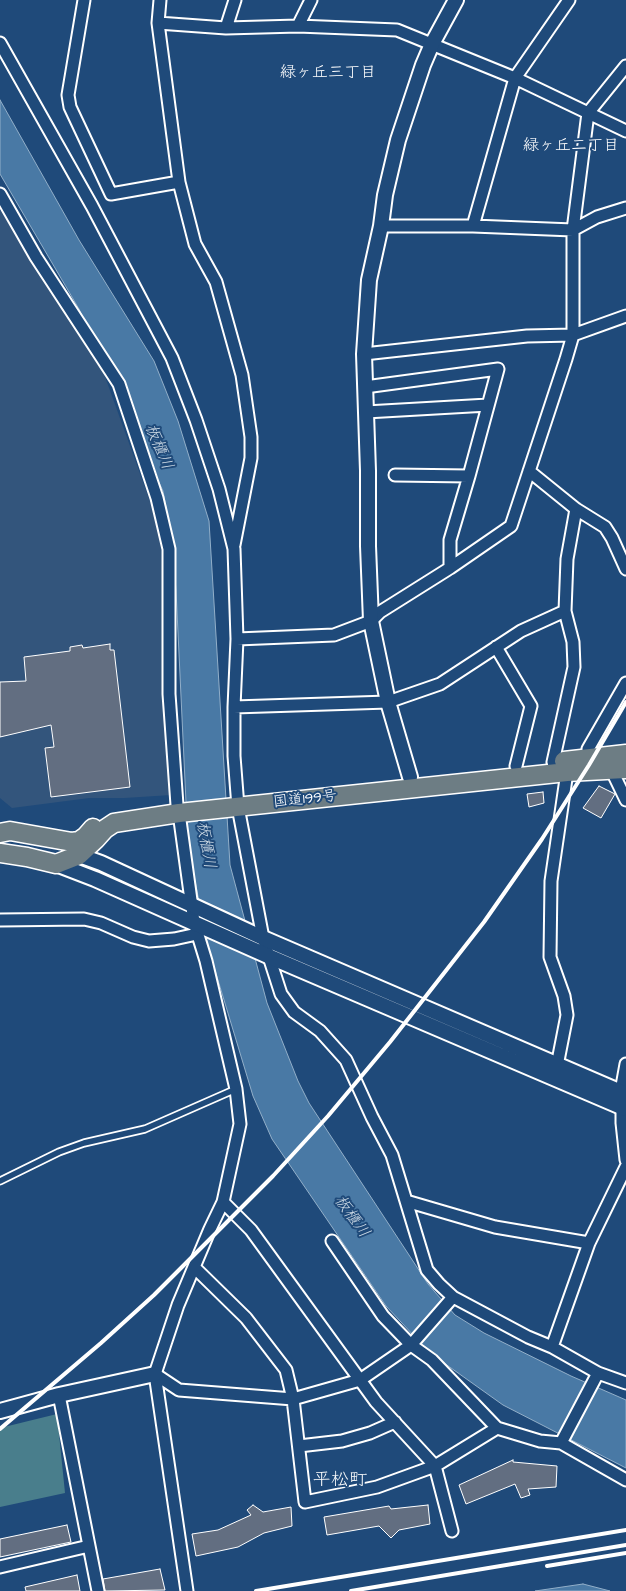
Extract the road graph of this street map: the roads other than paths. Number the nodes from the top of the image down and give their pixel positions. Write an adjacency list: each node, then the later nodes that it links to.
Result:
1 (84, 0): 16 (street)
2 (160, 0): 7 (street)
3 (235, 0): 9 (street)
4 (311, 0): 8 (street)
5 (456, 0): 11 (street)
6 (569, 0): 13 (street)
7 (158, 23): 9 (street); 16 (street)
8 (298, 26): 9 (street); 11 (street)
9 (226, 28)
10 (0, 43): 32 (street)
11 (432, 44): 13 (street); 19 (street)
12 (626, 66): 14 (street)
13 (515, 78): 14 (street); 20 (street)
14 (588, 113): 15 (street); 21 (street)
15 (626, 131)
16 (179, 182): 32 (street)
17 (0, 194): 50 (street)
18 (626, 208): 21 (street)
19 (381, 226): 20 (street); 24 (street)
20 (472, 226): 21 (street)
21 (573, 230): 23 (street)
22 (626, 316): 23 (street)
23 (573, 335): 24 (street); 28 (street)
24 (364, 354): 25 (street)
25 (365, 387): 26 (street); 27 (street)
26 (488, 405): 27 (street); 30 (street)
27 (366, 412): 36 (street)
28 (529, 470): 31 (street); 33 (street)
29 (395, 475): 30 (street)
30 (469, 476): 33 (street)
31 (576, 509): 34 (street); 35 (street)
32 (234, 549): 37 (street)
33 (450, 568): 36 (street)
34 (626, 569)
35 (564, 611): 38 (street); 45 (street)
36 (371, 620): 37 (street); 40 (street)
37 (238, 639): 41 (street)
38 (496, 647): 40 (street); 44 (street)
39 (626, 683): 42 (street)
40 (388, 702): 41 (street); 47 (street)
41 (234, 707): 49 (street)
42 (588, 749)
43 (626, 754): 45 (highway, 国道199号)
44 (516, 766): 45 (highway, 国道199号); 47 (highway, 国道199号)
45 (560, 767): 46 (highway, 国道199号); 49 (highway, 国道199号); 64 (street)
46 (619, 769): 48 (street)
47 (410, 777): 49 (highway, 国道199号)
48 (626, 800)
49 (234, 803): 50 (highway, 国道199号); 62 (street)
50 (181, 809): 53 (highway, 国道199号); 59 (street)
51 (0, 833): 53 (highway)
52 (0, 838): 55 (highway)
53 (91, 838): 55 (highway, 国道199号); 56 (street)
54 (0, 853): 57 (highway)
55 (79, 855): 56 (street); 57 (highway, 国道199号); 58 (street)
56 (101, 863): 59 (street)
57 (56, 864): 58 (street)
58 (95, 878): 61 (street)
59 (194, 906): 61 (street); 62 (street)
60 (0, 920): 61 (street)
61 (197, 927): 62 (street); 65 (street)
62 (260, 944): 64 (street); 70 (street)
63 (626, 1064): 66 (street)
64 (555, 1072): 66 (street)
65 (236, 1089): 69 (lane); 71 (street)
66 (624, 1101): 67 (street)
67 (626, 1160)
68 (626, 1167): 73 (street)
69 (0, 1181)
70 (406, 1201): 73 (street); 75 (street)
71 (223, 1202): 74 (street); 81 (street)
72 (332, 1241): 76 (street)
73 (589, 1243): 77 (street)
74 (194, 1268): 78 (street); 84 (street)
75 (450, 1301): 76 (street); 77 (street)
76 (412, 1343): 81 (street); 87 (street)
77 (552, 1347): 80 (street)
78 (155, 1374): 83 (street); 84 (street); 96 (street)
79 (626, 1374): 80 (street)
80 (600, 1377): 82 (street); 88 (street)
81 (360, 1380): 84 (street); 86 (street)
82 (626, 1383)
83 (59, 1395): 85 (street); 93 (street)
84 (293, 1399): 89 (street)
85 (0, 1411)
86 (395, 1422): 89 (street); 90 (street)
87 (497, 1428): 88 (street); 90 (street)
88 (563, 1440): 91 (street)
89 (299, 1446): 90 (street)
90 (435, 1466): 92 (street)
91 (626, 1480)
92 (452, 1531)
93 (89, 1546): 94 (street); 95 (street)
94 (0, 1567)
95 (98, 1591)
96 (187, 1591)

